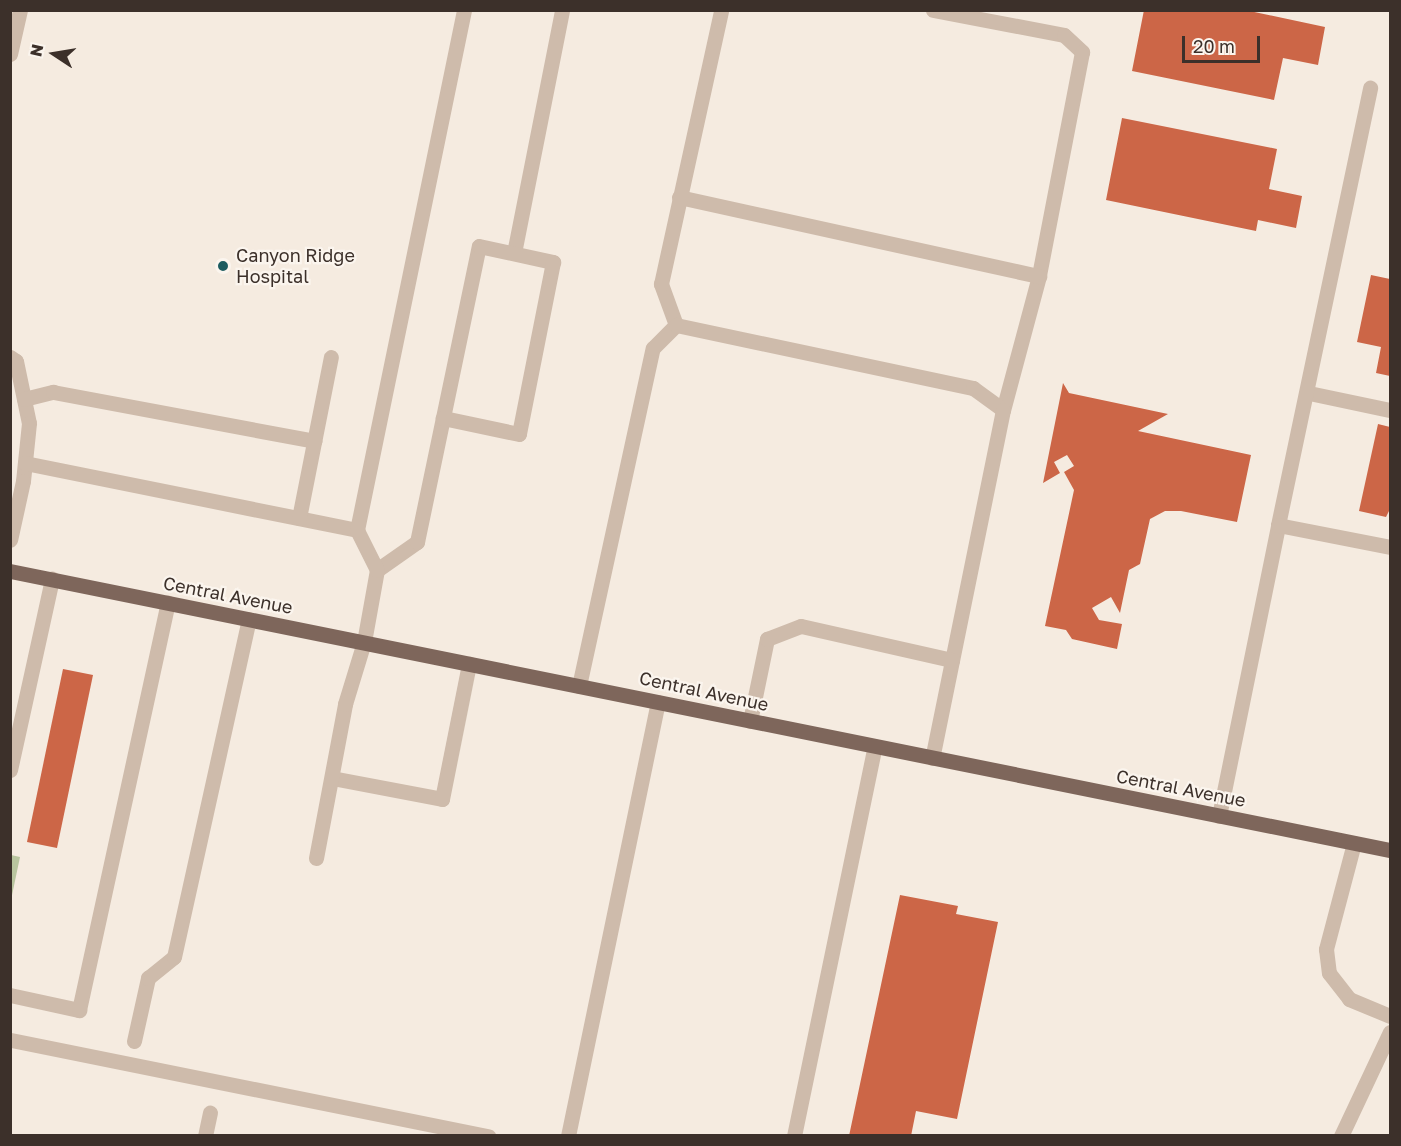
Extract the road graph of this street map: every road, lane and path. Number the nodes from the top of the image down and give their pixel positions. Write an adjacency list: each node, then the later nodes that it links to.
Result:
1 (20, 10): 6 (lane)
2 (464, 10): 23 (lane)
3 (562, 10): 9 (lane)
4 (721, 10): 8 (lane)
5 (933, 10): 10 (lane)
6 (10, 54)
7 (1370, 88): 14 (lane)
8 (679, 196): 10 (lane); 11 (lane)
9 (514, 253): 18 (lane); 18 (lane)
10 (1039, 276): 16 (lane)
11 (676, 325): 16 (lane); 34 (lane)
12 (10, 357): 15 (lane)
13 (331, 357): 19 (lane)
14 (1309, 393): 17 (lane); 22 (lane)
15 (24, 399): 19 (lane); 20 (lane)
16 (1003, 410): 32 (lane)
17 (1390, 410)
18 (443, 418): 26 (lane)
19 (314, 441): 21 (lane)
20 (25, 463): 21 (lane); 24 (lane)
21 (299, 518): 23 (lane)
22 (1278, 525): 25 (lane); 41 (lane)
23 (357, 530): 26 (lane)
24 (10, 540)
25 (1390, 547)
26 (377, 570): 31 (lane)
27 (10, 571): 28 (main road, Central Avenue)
28 (52, 579): 29 (main road, Central Avenue); 39 (lane)
29 (168, 603): 30 (main road, Central Avenue); 45 (lane)
30 (249, 619): 31 (main road, Central Avenue); 49 (lane)
31 (364, 642): 33 (main road, Central Avenue); 40 (lane)
32 (952, 660): 36 (lane); 38 (lane)
33 (470, 664): 34 (main road, Central Avenue); 40 (lane)
34 (579, 686): 35 (main road, Central Avenue)
35 (658, 702): 36 (main road, Central Avenue); 53 (lane)
36 (750, 721): 37 (main road, Central Avenue)
37 (875, 746): 38 (main road, Central Avenue); 54 (lane)
38 (932, 758): 41 (main road, Central Avenue)
39 (10, 770)
40 (332, 778): 44 (lane)
41 (1220, 816): 42 (main road, Central Avenue)
42 (1354, 843): 43 (main road, Central Avenue); 46 (lane)
43 (1390, 850)
44 (316, 858)
45 (10, 994)
46 (1390, 1017)
47 (1390, 1032): 55 (lane)
48 (11, 1041): 52 (lane)
49 (134, 1041)
50 (210, 1113): 51 (lane)
51 (205, 1136)
52 (489, 1136)
53 (568, 1136)
54 (794, 1136)
55 (1341, 1136)

